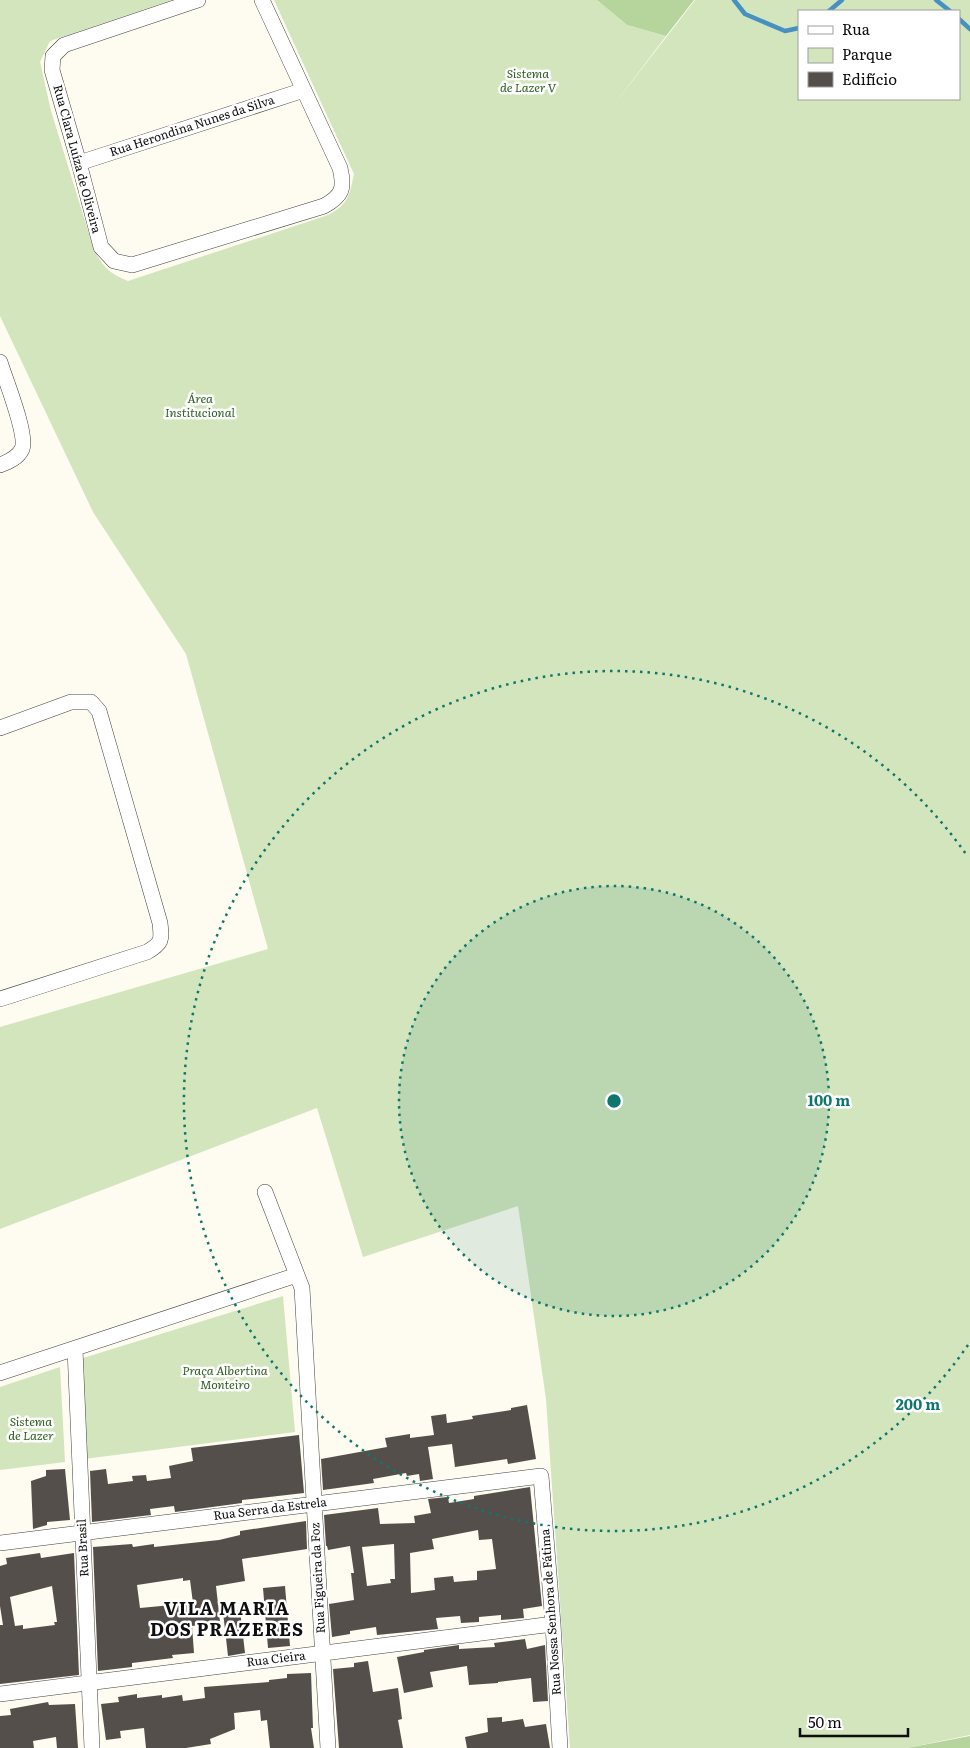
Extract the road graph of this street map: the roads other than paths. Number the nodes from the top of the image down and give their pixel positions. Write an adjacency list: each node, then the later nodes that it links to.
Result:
1 (198, 0): 4 (street, Rua Clara Luíza de Oliveira)
2 (262, 0): 3 (street)
3 (304, 90): 4 (street, Rua Herondina Nunes da Silva); 4 (street, Rua Clara Luíza de Oliveira)
4 (79, 162)
5 (0, 362): 6 (street)
6 (0, 465)
7 (0, 728): 8 (street)
8 (0, 998)
9 (265, 1192): 10 (street, Rua Figueira da Foz)
10 (299, 1281): 11 (street); 14 (street, Rua Figueira da Foz)
11 (74, 1349): 12 (street); 15 (street, Rua Brasil)
12 (0, 1374)
13 (541, 1476): 14 (street, Rua Serra da Estrela); 17 (street, Rua Nossa Senhora de Fátima)
14 (314, 1504): 15 (street, Rua Serra da Estrela); 18 (street, Rua Figueira da Foz)
15 (83, 1533): 16 (street, Rua Serra da Estrela); 19 (street, Rua Brasil)
16 (0, 1543)
17 (553, 1624): 18 (street, Rua Cieira); 23 (street, Rua Nossa Senhora de Fátima)
18 (322, 1654): 19 (street, Rua Cieira); 22 (street, Rua Figueira da Foz)
19 (89, 1683): 20 (street, Rua Cieira); 21 (street, Rua Brasil)
20 (0, 1694)
21 (92, 1748)
22 (328, 1748)
23 (560, 1748)

